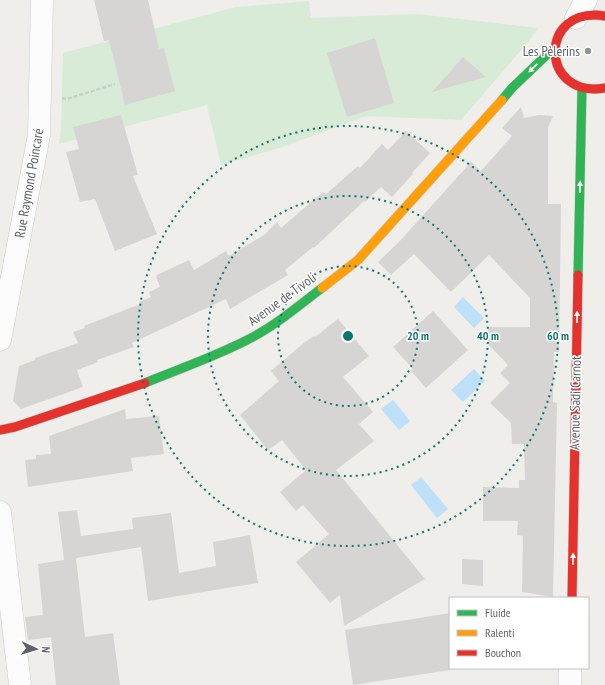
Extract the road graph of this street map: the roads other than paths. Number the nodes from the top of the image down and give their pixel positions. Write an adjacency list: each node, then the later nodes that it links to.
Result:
1 (42, 0): 11 (street, Rue Raymond Poincaré)
2 (581, 9): 3 (street); 4 (street)
3 (605, 16)
4 (555, 47): 5 (street); 8 (street, Avenue de Tivoli, one-way to 8)
5 (564, 77): 6 (street); 9 (street)
6 (553, 78)
7 (535, 81): 8 (street)
8 (512, 88): 12 (street, Avenue de Tivoli)
9 (582, 88): 10 (street); 14 (street, Avenue Sadi Carnot, one-way to 9)
10 (605, 88)
11 (0, 340)
12 (0, 430)
13 (0, 512): 16 (street)
14 (572, 597)
15 (570, 669): 17 (street)
16 (20, 685)
17 (570, 685)

